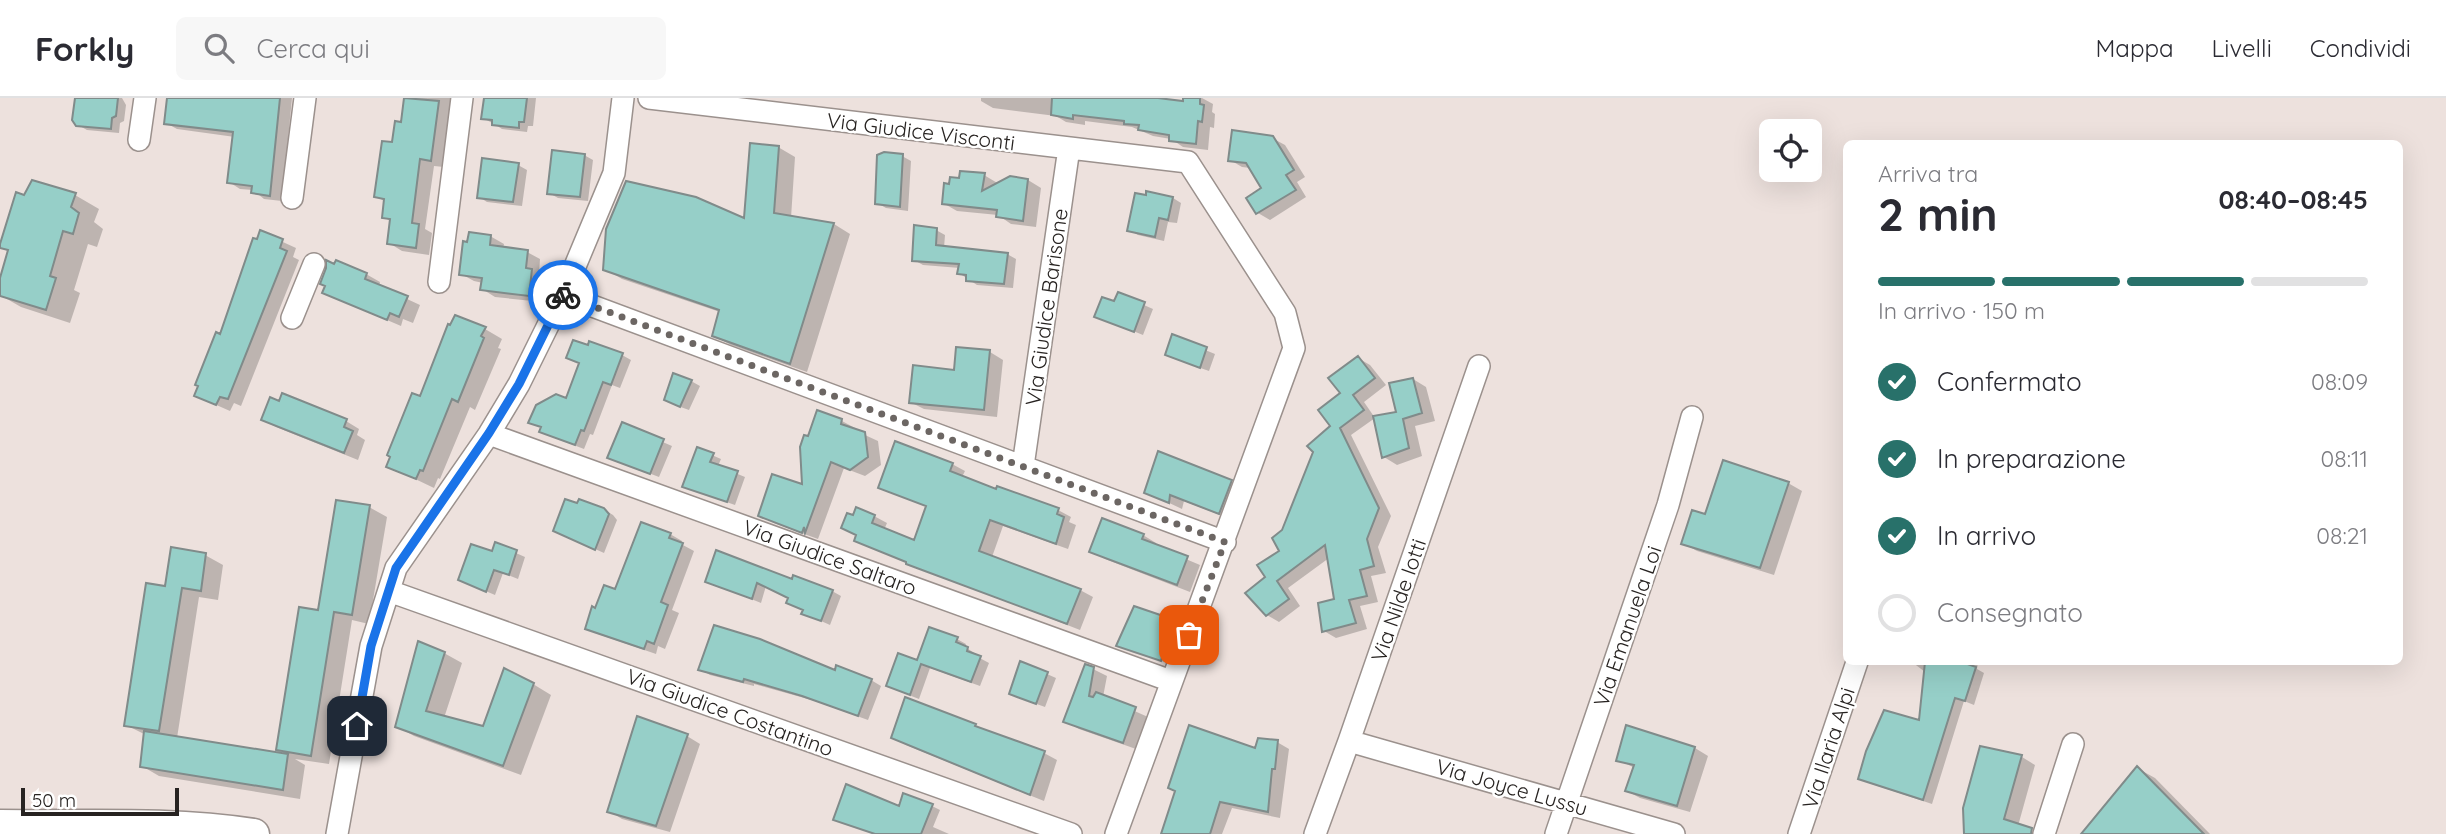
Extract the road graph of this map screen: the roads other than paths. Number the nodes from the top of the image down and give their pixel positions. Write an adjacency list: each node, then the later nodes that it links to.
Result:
1 (145, 98): 6 (street)
2 (305, 98): 8 (street)
3 (462, 98): 10 (street)
4 (624, 98): 11 (street)
5 (649, 98): 7 (street, Via Giudice Visconti)
6 (139, 140)
7 (1069, 148): 16 (street, Via Giudice Barisone); 17 (street, Via Giudice Visconti)
8 (292, 198)
9 (314, 264): 12 (street)
10 (439, 282)
11 (563, 295): 15 (street); 16 (street)
12 (292, 318)
13 (1479, 366): 21 (street, Via Nilde Iotti)
14 (1692, 417): 23 (street, Via Emanuela Loi)
15 (489, 433): 18 (street); 20 (street, Via Giudice Saltaro)
16 (1023, 466): 17 (street)
17 (1225, 542): 20 (street)
18 (389, 590): 27 (street); 28 (street, Via Giudice Costantino)
19 (1856, 665): 33 (street, Via Ilaria Alpi)
20 (1171, 681): 29 (street)
21 (1349, 741): 23 (street, Via Joyce Lussu); 30 (street, Via Nilde Iotti)
22 (2073, 744): 34 (street)
23 (1568, 803): 31 (street, Via Emanuela Loi); 32 (street, Via Joyce Lussu)
24 (0, 825): 25 (street)
25 (148, 829): 26 (street)
26 (254, 834)
27 (337, 834)
28 (1071, 834)
29 (1116, 834)
30 (1315, 834)
31 (1556, 834)
32 (1674, 834)
33 (1799, 834)
34 (2044, 834)

